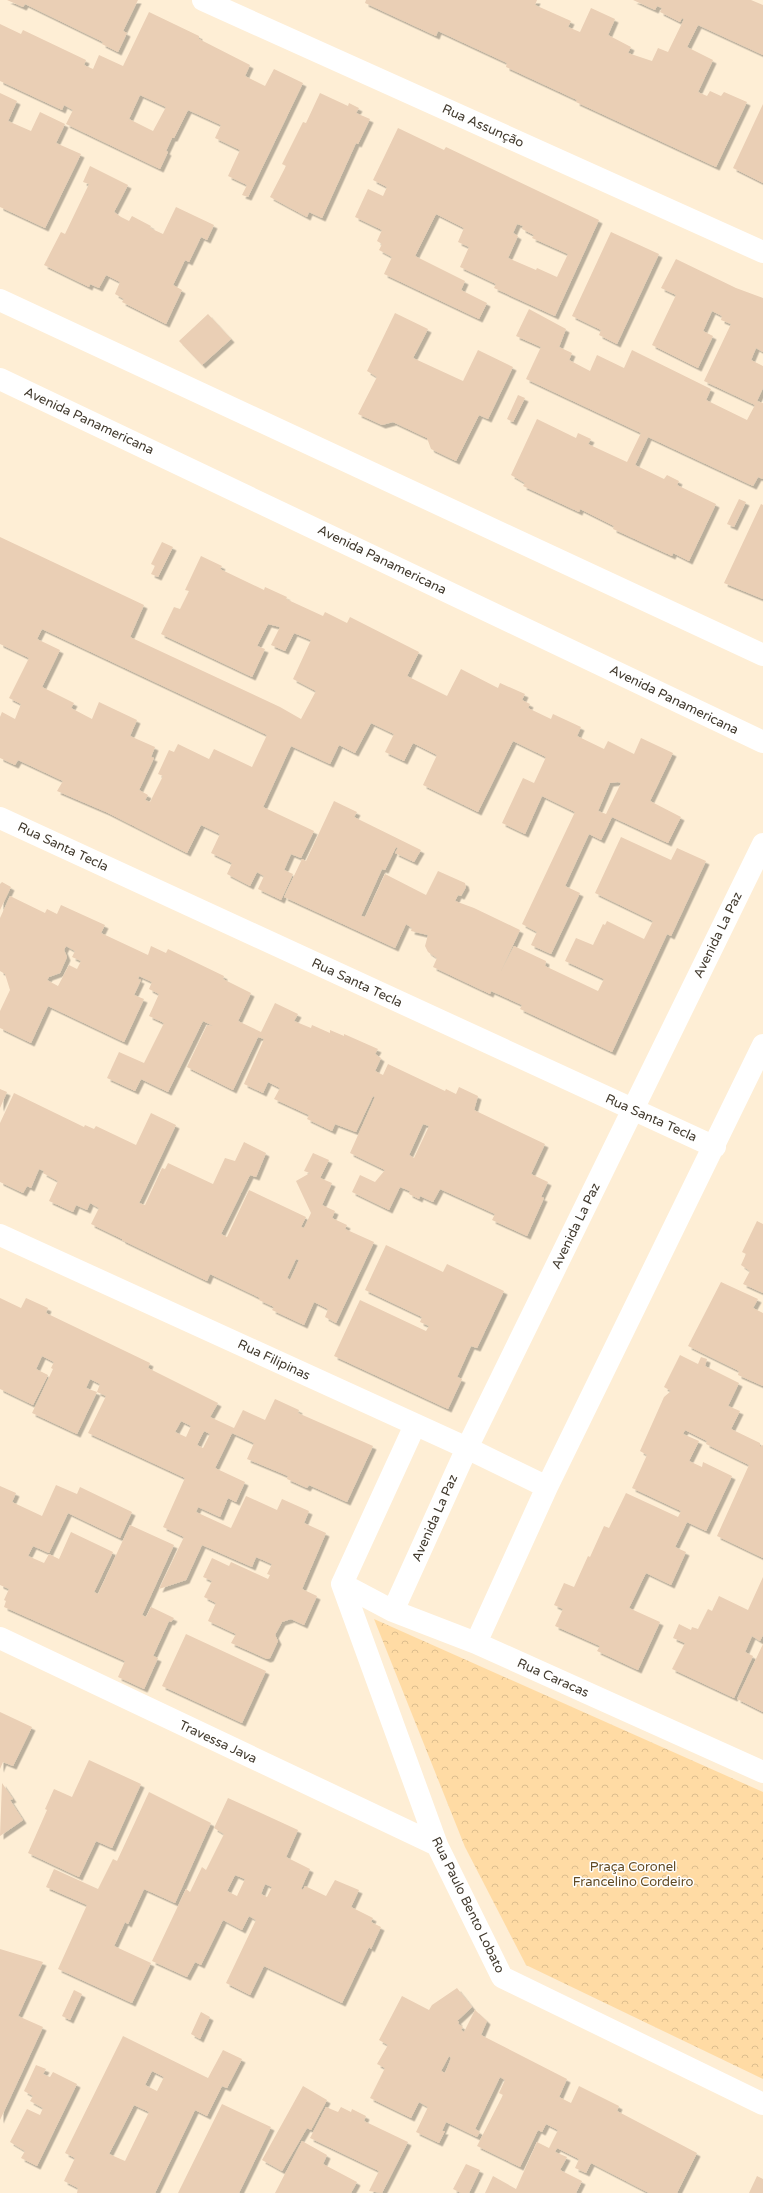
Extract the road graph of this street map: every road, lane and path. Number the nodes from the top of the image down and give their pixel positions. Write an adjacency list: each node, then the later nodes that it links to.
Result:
1 (203, 0): 2 (street, Rua Assunção)
2 (763, 252)
3 (0, 300): 5 (street)
4 (0, 380): 6 (street, Avenida Panamericana)
5 (763, 655)
6 (763, 742)
7 (0, 818): 10 (street, Rua Santa Tecla)
8 (763, 844): 10 (street, Avenida La Paz)
9 (763, 1045): 11 (street)
10 (633, 1111): 11 (street, Rua Santa Tecla); 14 (street, Avenida La Paz)
11 (715, 1147): 15 (street)
12 (0, 1235): 13 (street, Rua Filipinas)
13 (415, 1424): 14 (street, Rua Filipinas); 16 (street)
14 (467, 1448): 15 (street, Rua Filipinas); 17 (street, Avenida La Paz)
15 (547, 1487): 19 (street)
16 (342, 1584): 17 (street, Rua Caracas); 21 (street, Rua Paulo Bento Lobato)
17 (393, 1611): 19 (street, Rua Caracas)
18 (0, 1638): 21 (street, Travessa Java)
19 (476, 1643): 20 (street, Rua Caracas)
20 (763, 1772)
21 (437, 1845): 22 (street, Rua Paulo Bento Lobato)
22 (763, 2104)

